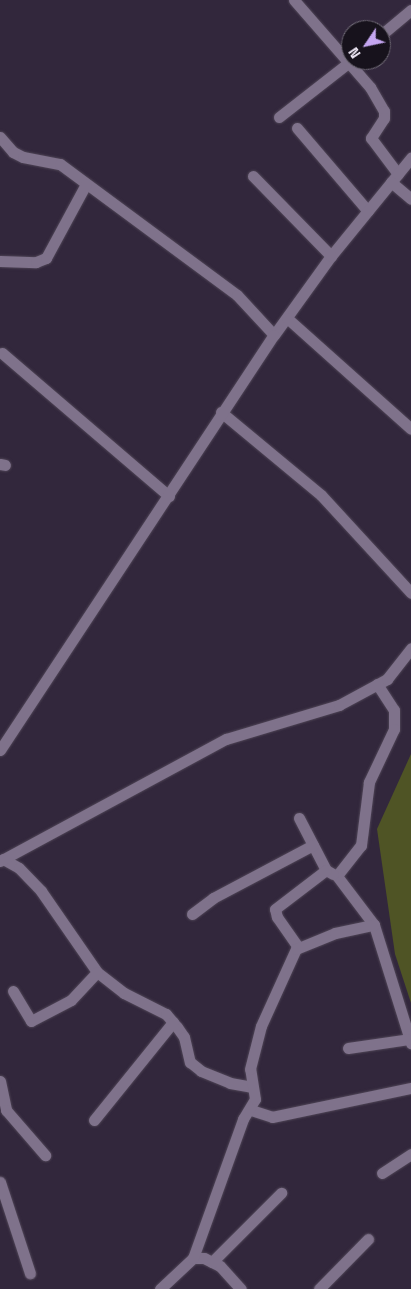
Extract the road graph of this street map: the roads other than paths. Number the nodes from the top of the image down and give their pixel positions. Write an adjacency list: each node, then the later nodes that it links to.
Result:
1 (294, 0): 4 (street)
2 (411, 10): 3 (street)
3 (391, 27)
4 (341, 51)
5 (341, 68): 7 (street)
6 (357, 70): 12 (street)
7 (279, 117)
8 (297, 128): 15 (street)
9 (0, 138): 13 (street)
10 (411, 158): 12 (street)
11 (253, 176): 16 (street)
12 (395, 178): 14 (street); 15 (street)
13 (86, 184): 17 (street); 19 (street)
14 (411, 199)
15 (368, 211): 16 (street)
16 (331, 256): 18 (street)
17 (0, 261)
18 (287, 318): 19 (street); 22 (street)
19 (274, 335): 21 (street)
20 (2, 353): 23 (street)
21 (221, 412): 23 (street); 24 (street)
22 (409, 423)
23 (169, 496): 27 (street)
24 (411, 593)
25 (411, 648): 26 (street)
26 (377, 684): 30 (street); 31 (street)
27 (0, 750)
28 (299, 818): 29 (street)
29 (313, 845): 31 (street); 32 (street)
30 (2, 860): 35 (street)
31 (332, 873): 33 (street); 34 (street)
32 (192, 914)
33 (374, 925): 34 (street); 38 (street)
34 (298, 947): 41 (street)
35 (97, 972): 36 (street); 37 (street)
36 (14, 992)
37 (173, 1022): 41 (street); 45 (street)
38 (410, 1041): 39 (street)
39 (348, 1048)
40 (0, 1081): 44 (street)
41 (253, 1087): 43 (street)
42 (411, 1088): 43 (street)
43 (251, 1110): 53 (street)
44 (3, 1112): 47 (street)
45 (94, 1120)
46 (411, 1154): 48 (street)
47 (45, 1155)
48 (382, 1173)
49 (0, 1182): 51 (street)
50 (281, 1193): 54 (street)
51 (3, 1206): 55 (street)
52 (368, 1239): 58 (street)
53 (193, 1258): 54 (street); 56 (street)
54 (212, 1262): 57 (street)
55 (30, 1274)
56 (160, 1289)
57 (241, 1289)
58 (319, 1289)

